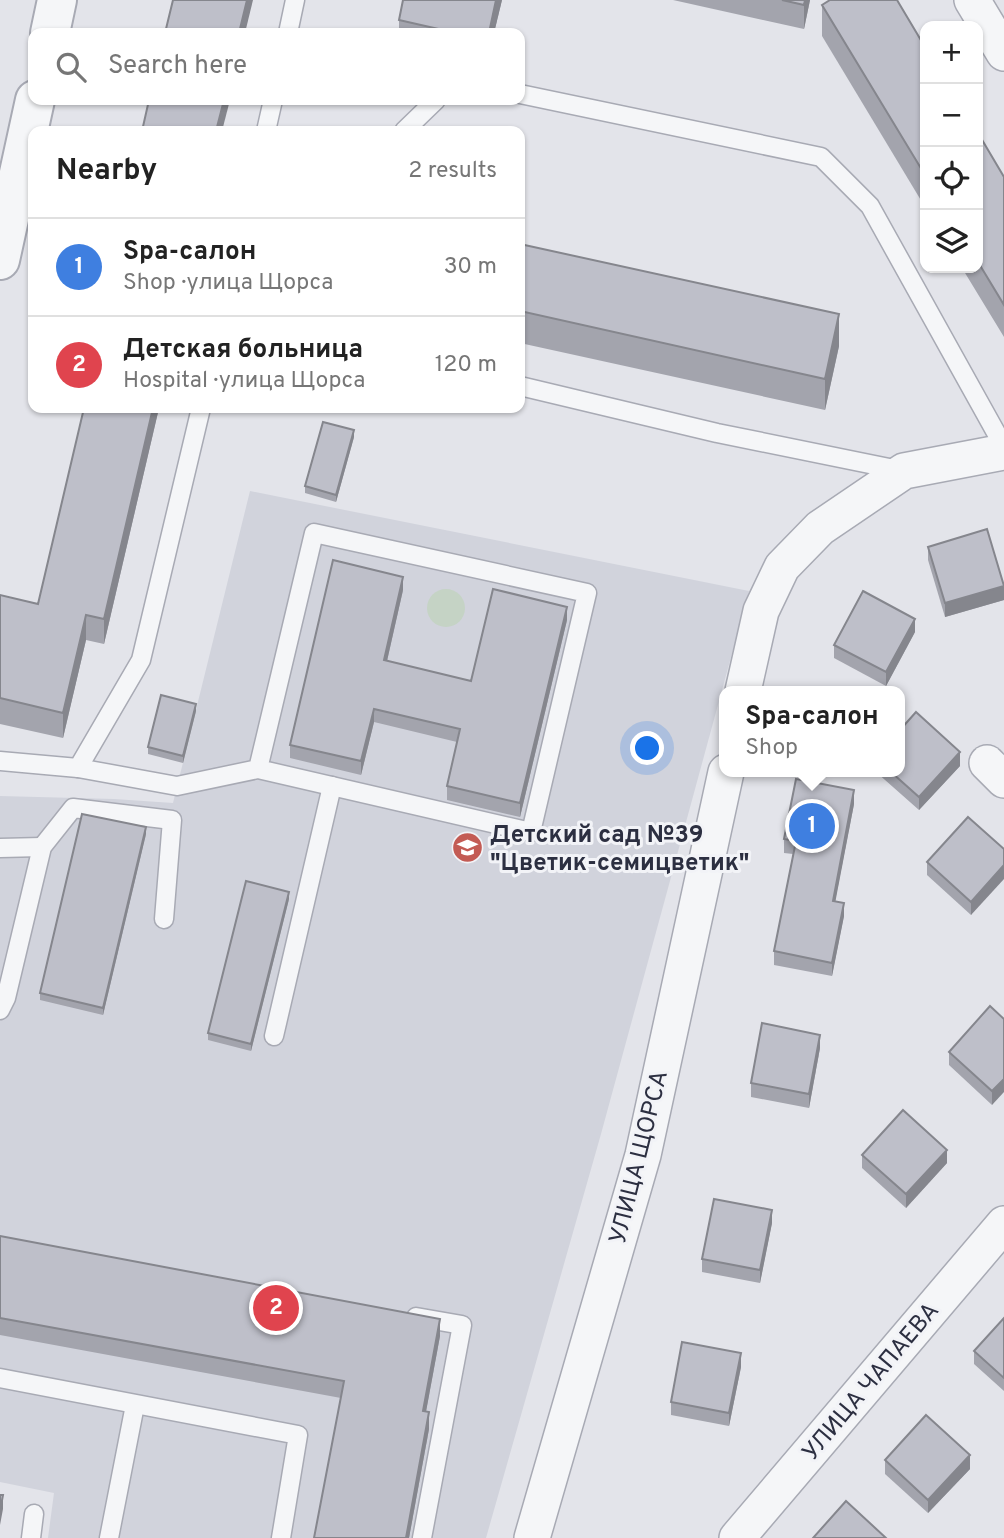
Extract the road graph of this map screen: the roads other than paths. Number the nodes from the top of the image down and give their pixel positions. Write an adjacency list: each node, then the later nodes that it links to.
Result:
1 (57, 0): 4 (street)
2 (295, 0): 5 (lane)
3 (972, 0): 6 (street)
4 (51, 28)
5 (289, 28)
6 (1004, 53)
7 (525, 95): 19 (lane)
8 (34, 105): 11 (street)
9 (272, 105): 12 (lane)
10 (431, 105): 13 (lane)
11 (32, 126)
12 (267, 126)
13 (409, 126)
14 (28, 158): 15 (street)
15 (24, 191): 16 (street)
16 (0, 260)
17 (525, 387): 20 (lane)
18 (200, 413): 23 (lane)
19 (1004, 450): 20 (street)
20 (904, 471): 21 (street)
21 (744, 686)
22 (0, 761): 23 (lane)
23 (78, 768): 24 (lane)
24 (258, 769): 26 (lane); 26 (lane)
25 (725, 777): 42 (street, УЛИЦА ЩОРСА)
26 (332, 786): 31 (lane)
27 (41, 847): 28 (lane); 29 (lane); 30 (lane)
28 (0, 848)
29 (164, 919)
30 (0, 1010)
31 (274, 1036)
32 (1004, 1224): 43 (street, УЛИЦА ЧАПАЕВА)
33 (394, 1313): 41 (lane)
34 (0, 1378): 35 (lane)
35 (135, 1405): 37 (lane); 39 (lane)
36 (34, 1514): 38 (lane)
37 (282, 1533): 40 (lane)
38 (31, 1538)
39 (109, 1538)
40 (263, 1538)
41 (422, 1538)
42 (532, 1538)
43 (737, 1538)

